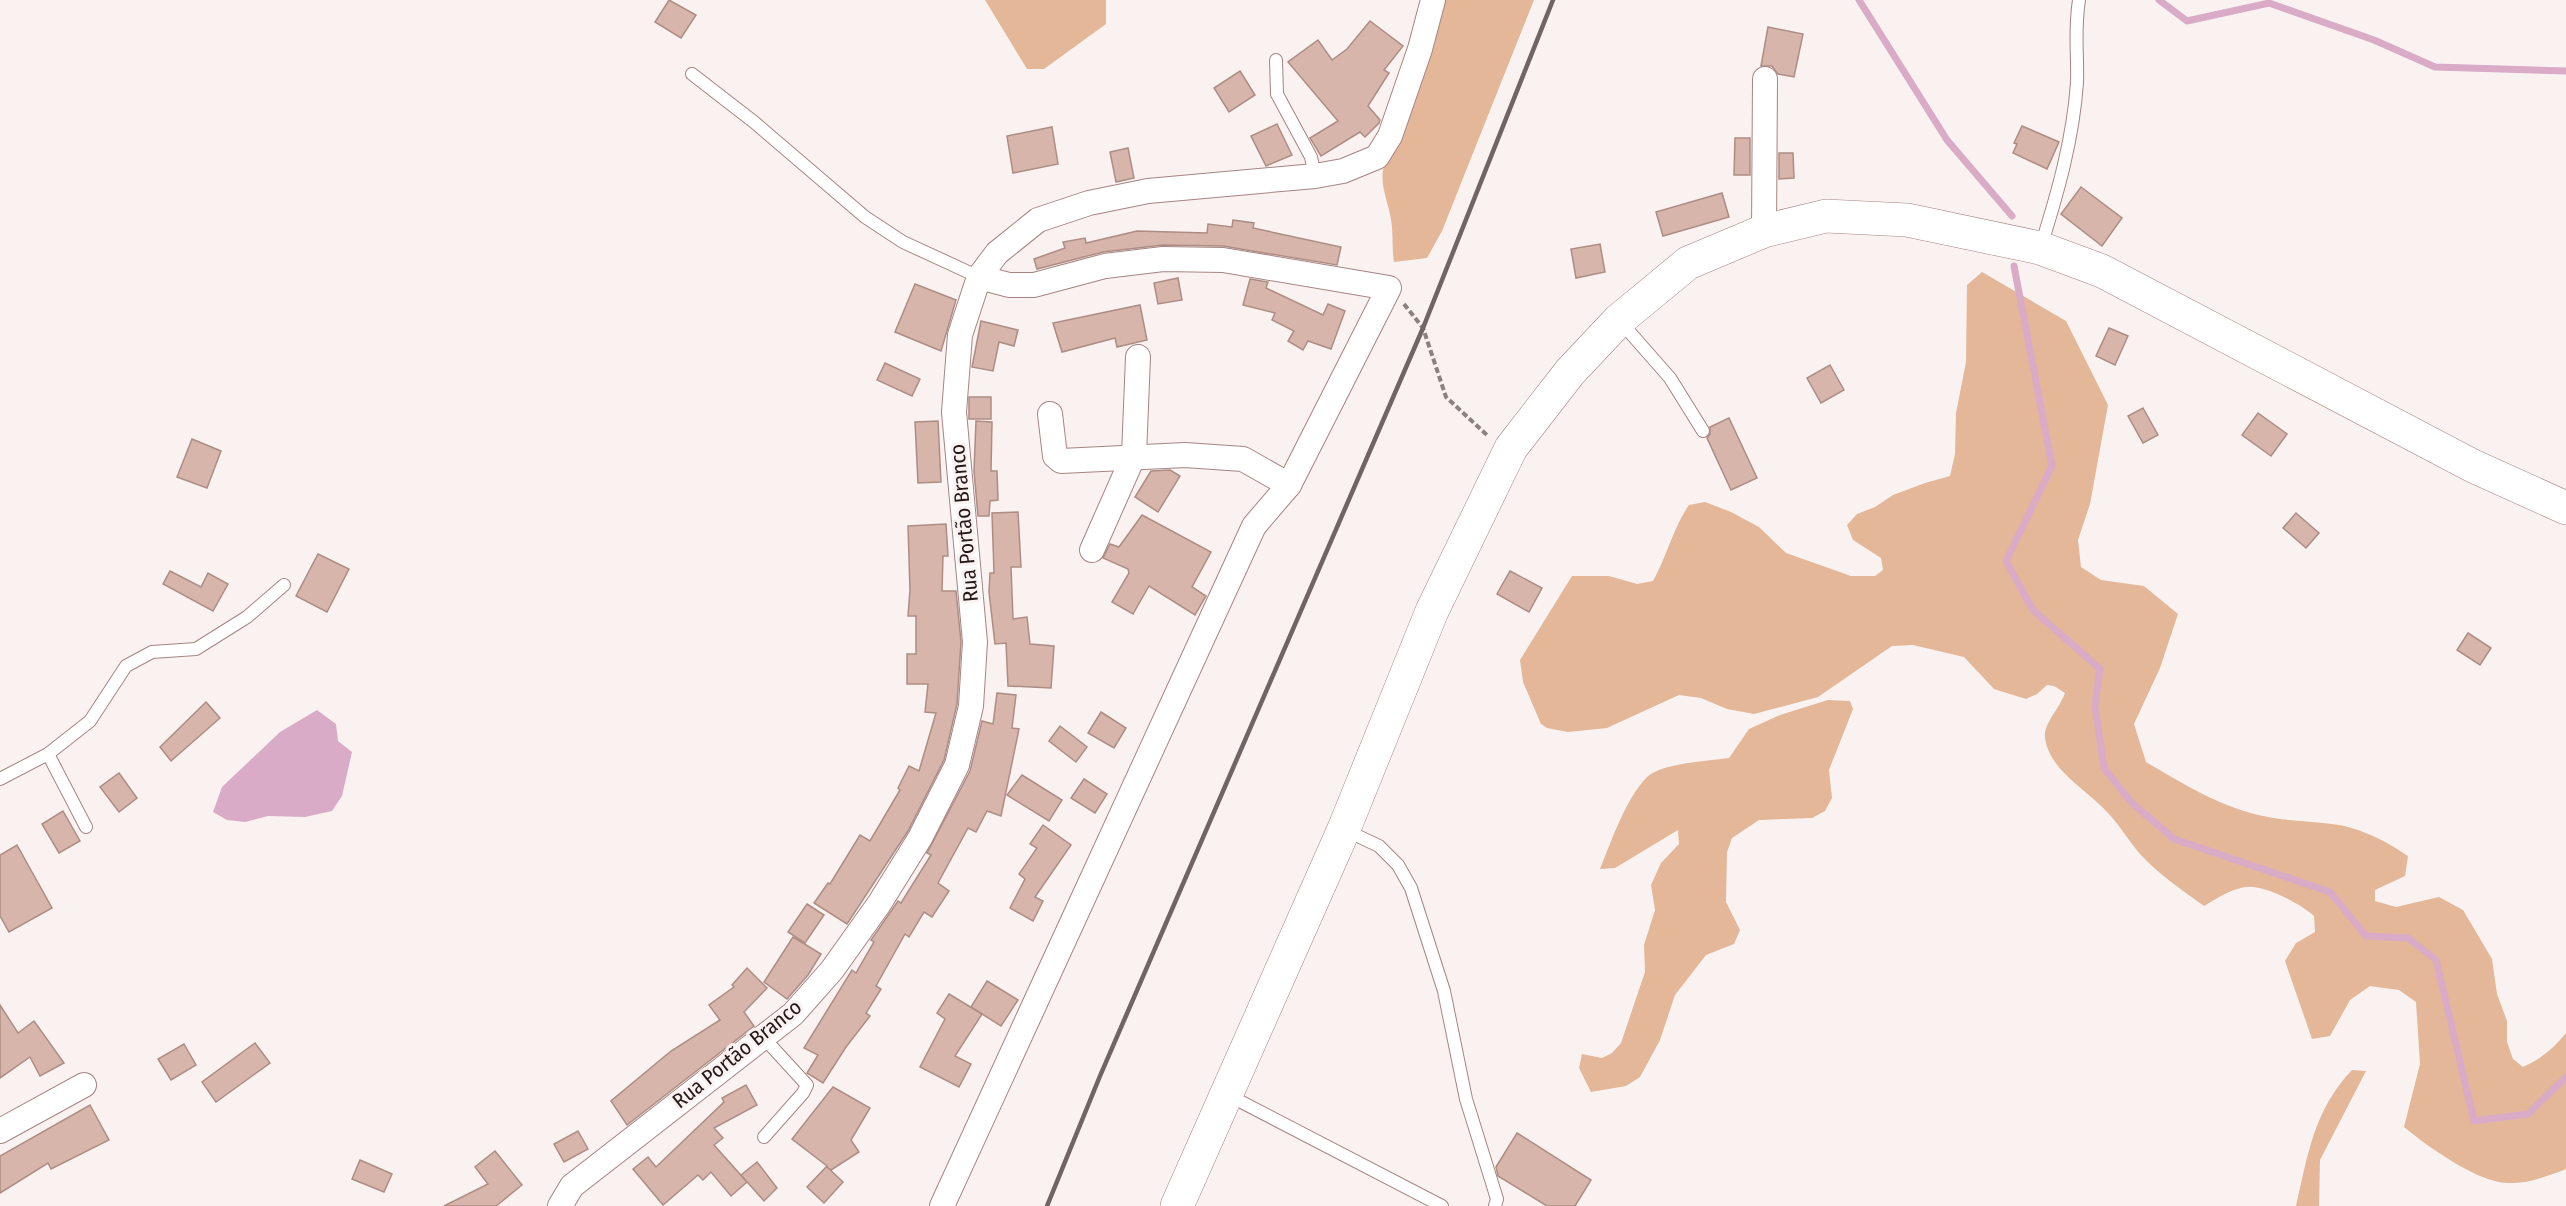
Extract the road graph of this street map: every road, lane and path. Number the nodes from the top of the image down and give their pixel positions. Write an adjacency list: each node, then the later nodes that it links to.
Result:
1 (1433, 0): 6 (street, Rua Portão Branco)
2 (2079, 0): 8 (lane)
3 (1276, 60): 6 (lane)
4 (692, 74): 9 (lane)
5 (1764, 79): 7 (street)
6 (1315, 176): 9 (street, Rua Portão Branco)
7 (1764, 231): 8 (main road); 11 (main road)
8 (2040, 248): 18 (main road)
9 (979, 277): 10 (street); 25 (street, Rua Portão Branco)
10 (1389, 288): 15 (path); 17 (street)
11 (1619, 320): 14 (lane); 15 (main road)
12 (1138, 357): 16 (street)
13 (1050, 414): 16 (street)
14 (1703, 431)
15 (1511, 448): 24 (main road)
16 (1134, 456): 17 (street); 19 (street)
17 (1289, 484): 31 (street)
18 (2566, 508)
19 (1092, 550)
20 (284, 585): 21 (lane)
21 (48, 754): 22 (lane); 23 (lane)
22 (0, 779)
23 (86, 827)
24 (1344, 829): 27 (main road); 34 (lane)
25 (762, 1036): 29 (lane); 30 (street, Rua Portão Branco)
26 (84, 1085): 28 (street)
27 (1227, 1094): 32 (main road); 33 (lane)
28 (0, 1131)
29 (764, 1137)
30 (560, 1206)
31 (942, 1206)
32 (1178, 1206)
33 (1442, 1206)
34 (1495, 1206)

